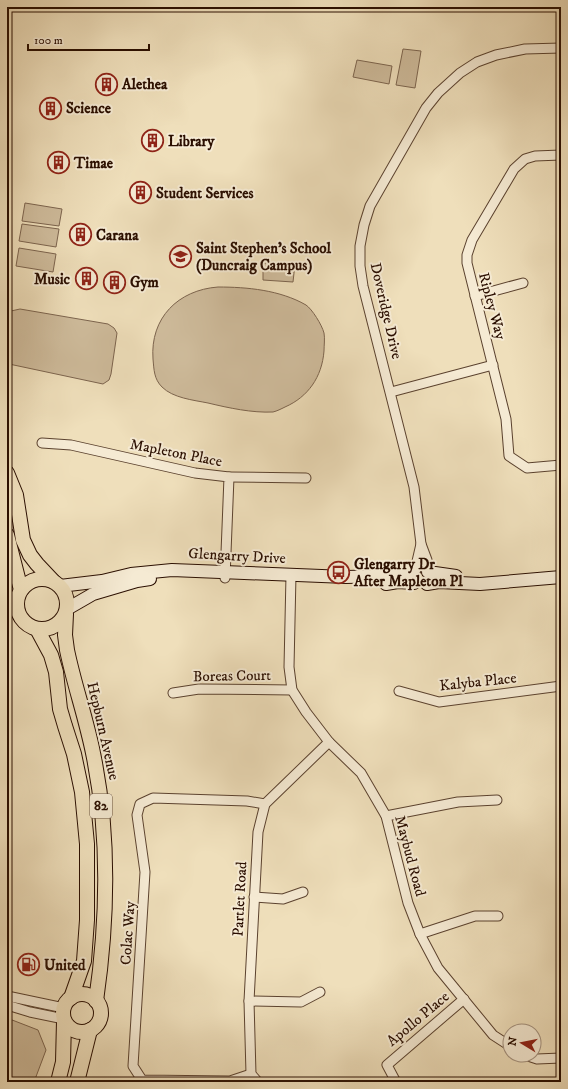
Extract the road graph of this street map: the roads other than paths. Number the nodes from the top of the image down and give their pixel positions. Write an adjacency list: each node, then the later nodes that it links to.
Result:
1 (561, 48): 6 (street, Doveridge Drive)
2 (561, 155): 4 (street, Ripley Way)
3 (523, 283): 4 (street)
4 (476, 296): 5 (street, Ripley Way)
5 (493, 365): 6 (street); 8 (street, Ripley Way)
6 (391, 392): 15 (street, Doveridge Drive)
7 (42, 443): 10 (street, Mapleton Place)
8 (561, 465)
9 (7, 473): 18 (main road, 82)
10 (229, 477): 11 (street); 14 (street, Mapleton Place)
11 (306, 478)
12 (7, 535): 19 (main road, 82)
13 (561, 570): 15 (main road, Glengarry Drive)
14 (226, 575): 17 (main road, Glengarry Drive); 18 (main road, Glengarry Drive); 20 (main road, Glengarry Drive)
15 (421, 575): 16 (main road, Glengarry Drive); 17 (main road, Glengarry Drive)
16 (561, 577)
17 (291, 578): 23 (street, Maybud Road)
18 (57, 584): 19 (main road); 20 (main road, 82)
19 (21, 590): 21 (main road, 82)
20 (66, 611): 21 (main road); 37 (main road, Hepburn Avenue / 82)
21 (37, 629): 40 (main road, 82)
22 (561, 686): 24 (street, Kalyba Place)
23 (292, 690): 25 (street, Boreas Court); 26 (street, Maybud Road)
24 (399, 691)
25 (173, 693)
26 (329, 742): 28 (street, Partlet Road); 29 (street, Maybud Road)
27 (497, 800): 29 (street)
28 (266, 804): 31 (street, Partlet Road); 45 (street, Colac Way)
29 (386, 816): 33 (street, Maybud Road)
30 (303, 892): 31 (street)
31 (254, 897): 38 (street, Partlet Road)
32 (498, 916): 33 (street)
33 (420, 934): 36 (street, Maybud Road)
34 (320, 992): 38 (street)
35 (7, 996): 40 (street)
36 (464, 999): 42 (street, Maybud Road); 49 (street, Apollo Place)
37 (96, 1001): 40 (main road); 41 (main road)
38 (249, 1001): 45 (street, Partlet Road)
39 (7, 1005): 40 (street)
40 (66, 1011): 41 (main road); 46 (main road)
41 (90, 1030): 47 (main road)
42 (502, 1040)
43 (561, 1058): 44 (street)
44 (542, 1059)
45 (251, 1074): 48 (street)
46 (58, 1082)
47 (77, 1082)
48 (258, 1082)
49 (396, 1082)

